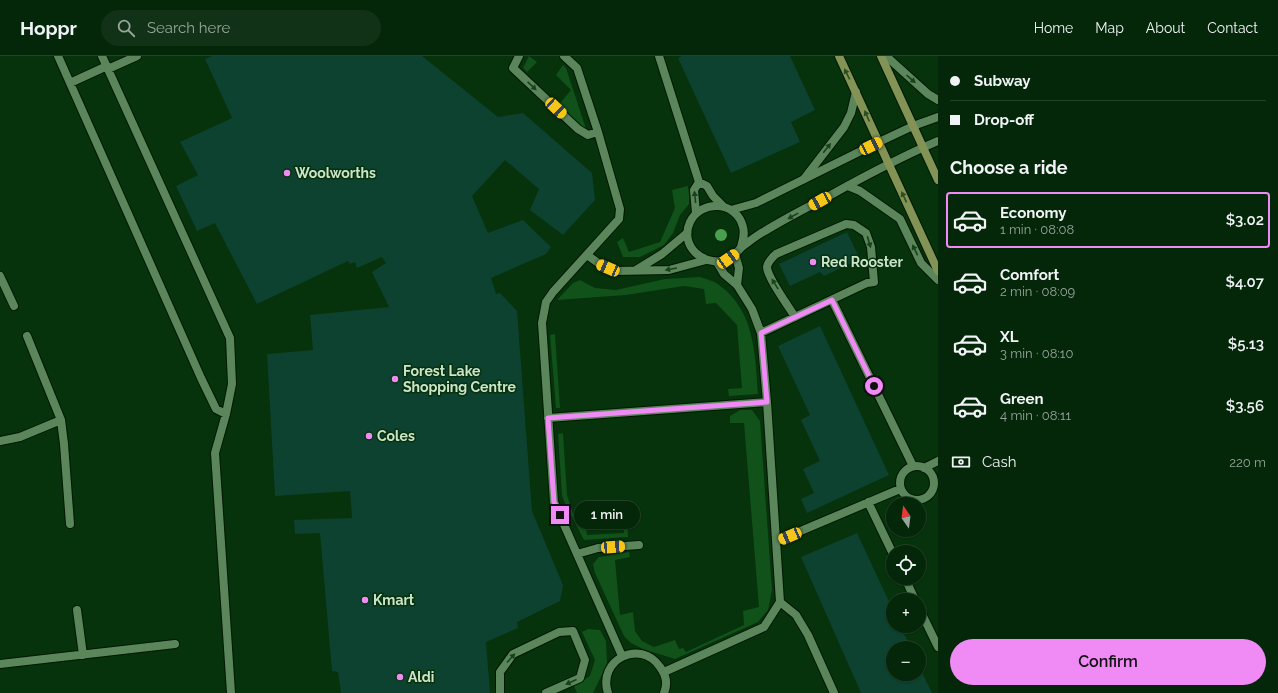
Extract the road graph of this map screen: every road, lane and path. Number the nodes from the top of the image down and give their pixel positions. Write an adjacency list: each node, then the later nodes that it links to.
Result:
1 (58, 56): 11 (street)
2 (102, 56): 10 (street)
3 (137, 56): 10 (street)
4 (519, 56): 16 (street, one-way to 16)
5 (564, 56): 16 (street)
6 (659, 56): 23 (street)
7 (839, 56): 12 (main road, one-way to 7)
8 (881, 56): 15 (main road)
9 (886, 56): 13 (street, one-way to 13)
10 (107, 67): 11 (street); 45 (street)
11 (70, 83): 45 (street)
12 (856, 92): 18 (main road, one-way to 12); 21 (street, one-way to 12)
13 (938, 100)
14 (938, 117): 15 (street)
15 (913, 126): 18 (street); 19 (main road)
16 (598, 132): 31 (street)
17 (938, 141): 19 (street)
18 (879, 142): 20 (main road); 21 (street)
19 (923, 148): 20 (street); 22 (main road)
20 (889, 164): 24 (street); 35 (main road, one-way to 20)
21 (804, 179): 26 (street)
22 (938, 180)
23 (699, 182): 25 (street); 27 (street, one-way to 23)
24 (848, 186): 29 (street, one-way to 29); 37 (street, one-way to 24)
25 (723, 206): 26 (street); 27 (street)
26 (731, 210): 29 (street)
27 (696, 214): 28 (street)
28 (688, 233): 32 (street); 34 (street)
29 (741, 247): 30 (street)
30 (735, 254): 33 (street); 38 (street)
31 (587, 255): 34 (street); 46 (street)
32 (706, 260): 33 (street); 34 (street, one-way to 34)
33 (717, 262): 38 (street)
34 (636, 270)
35 (938, 271)
36 (0, 276): 40 (street)
37 (938, 280)
38 (737, 285): 42 (street)
39 (832, 300): 41 (street); 41 (street, one-way to 39); 50 (street)
40 (14, 306)
41 (795, 317): 42 (street)
42 (761, 333): 44 (street)
43 (27, 336): 47 (street)
44 (767, 402): 46 (street); 56 (street)
45 (226, 414): 70 (street)
46 (548, 418): 59 (street)
47 (61, 420): 48 (street); 55 (street)
48 (0, 441)
49 (938, 461): 51 (street)
50 (913, 466): 51 (street); 53 (street)
51 (924, 468): 52 (street)
52 (936, 480): 53 (street)
53 (900, 489): 54 (street)
54 (868, 502): 56 (street); 58 (street)
55 (70, 524)
56 (777, 541): 60 (street)
57 (639, 545): 59 (street)
58 (889, 545)
59 (578, 554): 66 (street)
60 (780, 602): 68 (street); 74 (street)
61 (77, 610): 65 (street)
62 (926, 622): 64 (street)
63 (175, 644): 65 (street)
64 (938, 647)
65 (83, 655): 67 (street)
66 (622, 656): 68 (street); 73 (street)
67 (0, 664)
68 (664, 672): 69 (street)
69 (665, 692)
70 (231, 693)
71 (500, 693): 72 (street, one-way to 72)
72 (546, 693)
73 (608, 693)
74 (834, 693)

